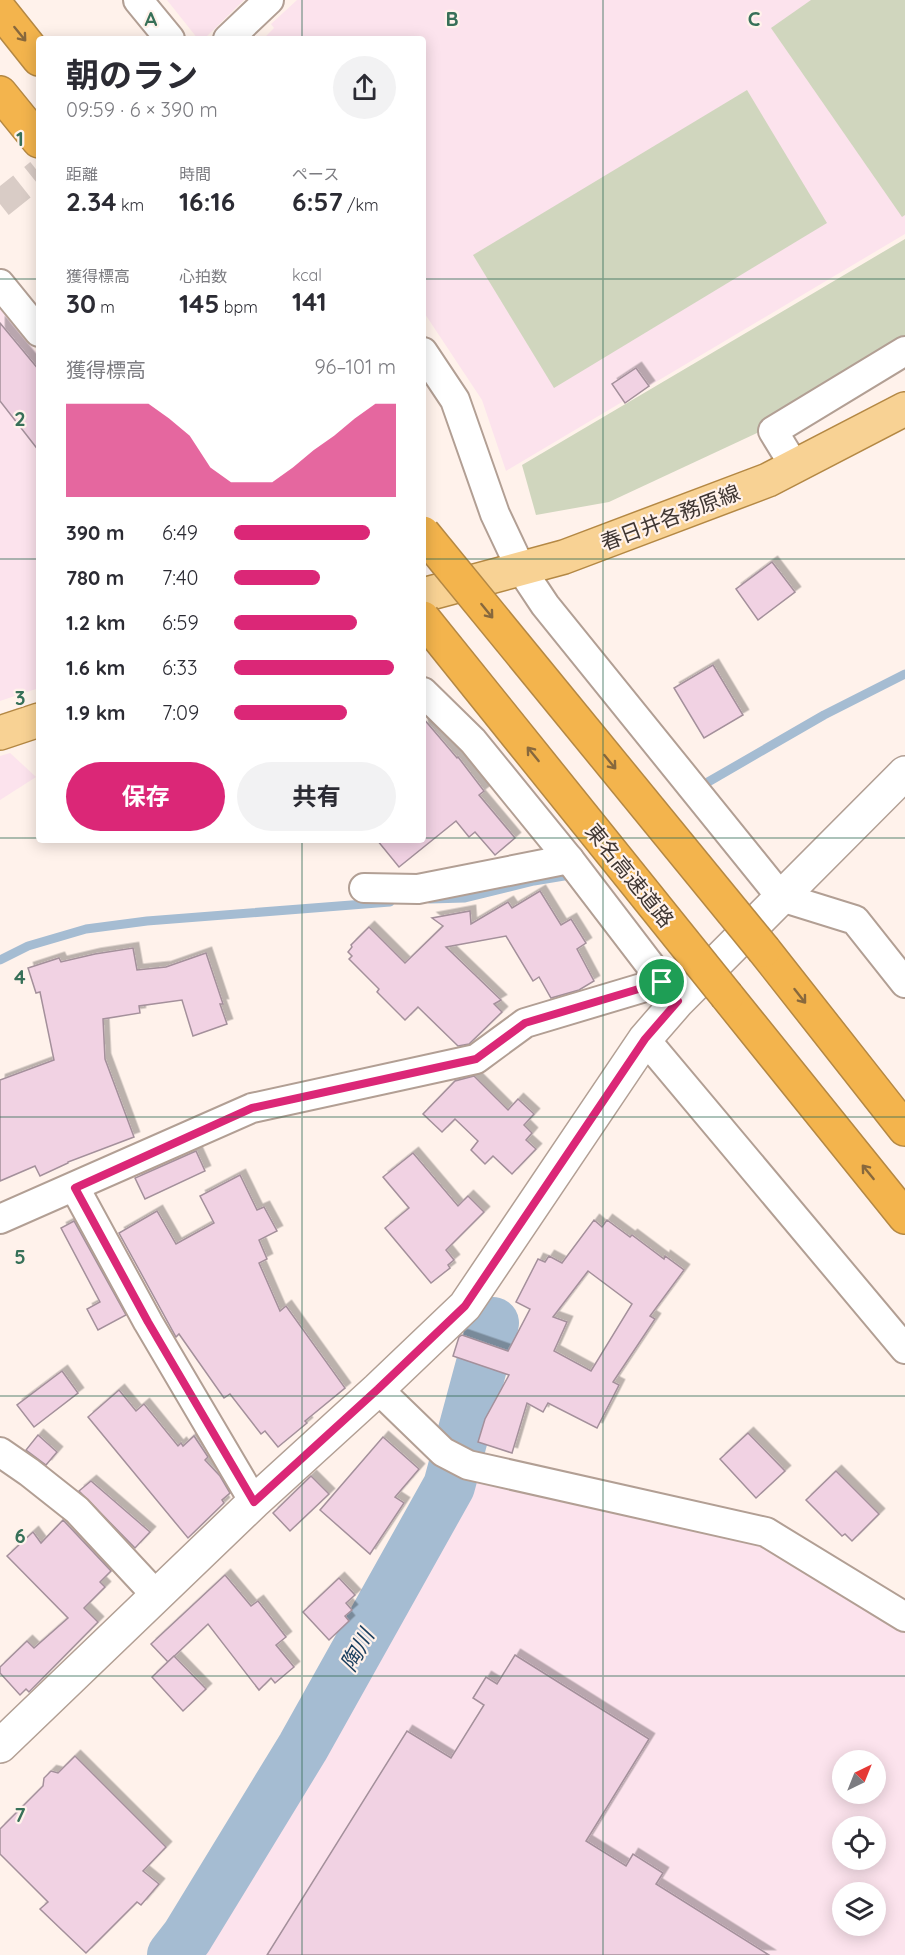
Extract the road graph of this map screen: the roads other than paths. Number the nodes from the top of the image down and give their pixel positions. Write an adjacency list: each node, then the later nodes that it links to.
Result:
1 (138, 0): 4 (street)
2 (269, 0): 5 (street)
3 (0, 10): 6 (highway, one-way to 6)
4 (168, 36)
5 (231, 36)
6 (36, 54)
7 (0, 93): 8 (highway)
8 (36, 137)
9 (0, 284): 10 (street)
10 (36, 328)
11 (905, 351): 14 (street)
12 (426, 356): 16 (street)
13 (905, 409): 14 (main road, 春日井各務原線)
14 (795, 467): 16 (main road, 春日井各務原線)
15 (426, 537): 29 (highway, one-way to 29, bridge)
16 (521, 569): 17 (main road, 春日井各務原線); 25 (street)
17 (426, 594)
18 (426, 622): 31 (highway, 東名高速道路, one-way to 18, bridge)
19 (426, 695): 23 (street)
20 (36, 721): 21 (main road)
21 (0, 733)
22 (905, 773): 25 (street)
23 (569, 859): 24 (street); 27 (street)
24 (364, 888)
25 (781, 897): 26 (street); 27 (street)
26 (905, 983)
27 (670, 991): 28 (street); 30 (street)
28 (645, 1039): 33 (street); 34 (street)
29 (905, 1129)
30 (75, 1188): 32 (street); 36 (street)
31 (905, 1217)
32 (0, 1219)
33 (905, 1349)
34 (378, 1389): 36 (street); 38 (street)
35 (0, 1452): 37 (street)
36 (254, 1502): 37 (street)
37 (157, 1596): 39 (street)
38 (905, 1617)
39 (0, 1746)

